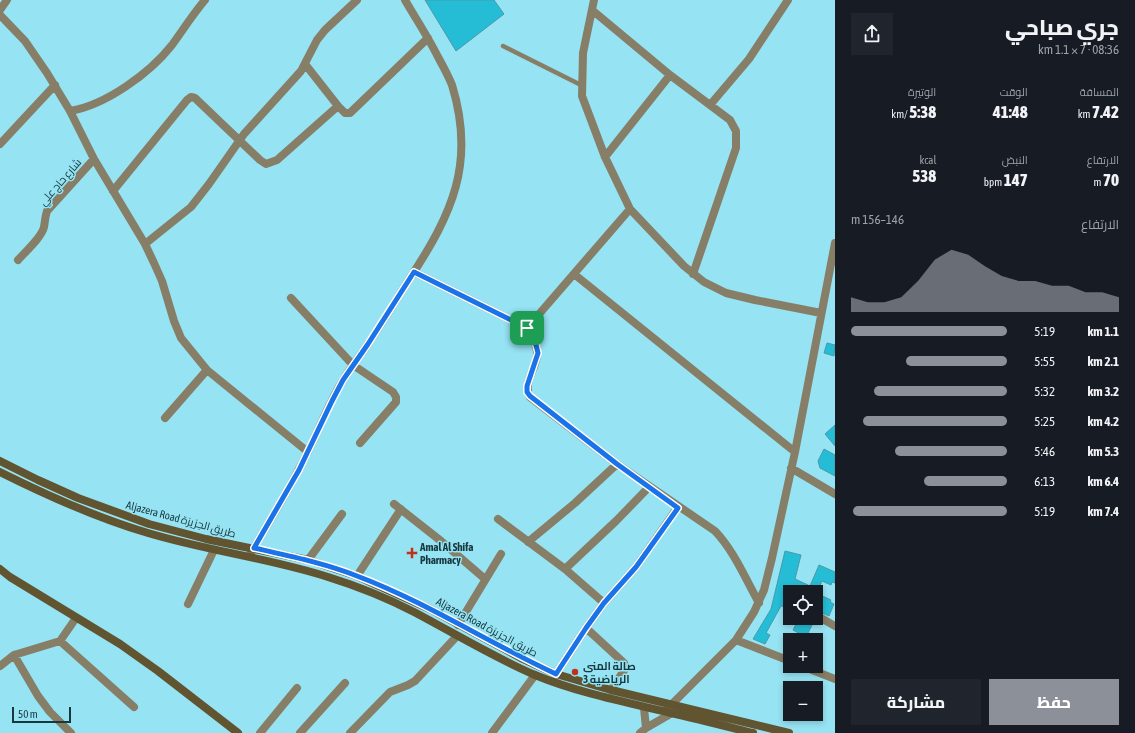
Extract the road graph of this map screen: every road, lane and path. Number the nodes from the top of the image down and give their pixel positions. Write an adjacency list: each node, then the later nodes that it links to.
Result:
1 (7, 0): 7 (street)
2 (205, 0): 18 (street)
3 (357, 0): 12 (street)
4 (405, 0): 10 (street)
5 (594, 0): 8 (street)
6 (788, 0): 16 (street)
7 (0, 10)
8 (592, 10): 13 (street); 15 (street)
9 (0, 15): 14 (street)
10 (428, 38): 17 (street); 28 (street)
11 (503, 46): 15 (lane)
12 (305, 64): 17 (street); 19 (street)
13 (670, 75): 16 (street); 21 (street)
14 (54, 85): 18 (street); 20 (street)
15 (581, 85): 21 (street)
16 (710, 105): 30 (street)
17 (338, 106): 19 (street)
18 (70, 110): 22 (street)
19 (240, 141): 23 (street); 25 (street)
20 (0, 144)
21 (605, 156): 24 (street)
22 (94, 159): 23 (street); 27 (street, شارع حاج علي)
23 (113, 191): 25 (street)
24 (630, 209): 29 (street); 30 (street)
25 (145, 244): 35 (street)
26 (835, 244): 32 (street)
27 (18, 260)
28 (414, 272): 33 (street); 34 (street)
29 (574, 274): 33 (street); 39 (street)
30 (694, 274): 32 (street)
31 (291, 298): 34 (street)
32 (821, 313): 39 (street)
33 (527, 328): 41 (street)
34 (353, 365): 37 (street); 38 (street)
35 (207, 370): 36 (street); 38 (street)
36 (165, 418)
37 (360, 443)
38 (308, 452): 52 (street)
39 (795, 452): 42 (street)
40 (0, 461): 52 (main road, Aljazera Road طريق الجزيزة)
41 (617, 464): 44 (street); 51 (street)
42 (791, 468): 45 (street); 61 (street)
43 (0, 472): 53 (main road, Aljazera Road طريق الجزيزة)
44 (649, 487): 47 (street); 57 (street)
45 (835, 494)
46 (394, 504): 48 (street)
47 (678, 508): 61 (street); 62 (street)
48 (401, 509): 59 (street); 60 (street)
49 (342, 514): 56 (street)
50 (498, 519): 51 (street)
51 (528, 542): 57 (street)
52 (254, 548): 55 (street); 56 (main road, Aljazera Road طريق الجزيزة)
53 (214, 550): 55 (main road, Aljazera Road طريق الجزيزة); 63 (street)
54 (501, 554): 60 (street)
55 (250, 556): 69 (main road, Aljazera Road طريق الجزيزة)
56 (308, 560): 59 (main road, Aljazera Road طريق الجزيزة)
57 (565, 568): 62 (street)
58 (0, 569): 64 (main road)
59 (357, 576): 66 (main road, Aljazera Road طريق الجزيزة)
60 (485, 579): 66 (street)
61 (759, 602): 70 (street)
62 (604, 603): 68 (street)
63 (188, 604)
64 (76, 618): 71 (street); 88 (main road)
65 (823, 619): 67 (street)
66 (458, 625): 76 (main road, Aljazera Road طريق الجزيزة)
67 (835, 626)
68 (586, 628): 76 (street); 81 (street)
69 (458, 636): 77 (main road, Aljazera Road طريق الجزيزة); 91 (street)
70 (736, 640): 73 (street); 82 (street)
71 (60, 641): 72 (street); 83 (street)
72 (14, 655): 74 (street); 87 (street)
73 (783, 658)
74 (0, 666)
75 (820, 673): 78 (street)
76 (556, 674): 81 (main road, Aljazera Road طريق الجزيزة)
77 (535, 675): 84 (main road, Aljazera Road طريق الجزيزة); 92 (street)
78 (835, 679)
79 (345, 683): 90 (street)
80 (298, 688): 89 (street)
81 (611, 690): 82 (main road, Aljazera Road طريق الجزيزة)
82 (670, 705): 85 (street); 94 (main road, Aljazera Road طريق الجزيزة)
83 (134, 707)
84 (644, 708): 85 (main road, Aljazera Road طريق الجزيزة); 86 (street)
85 (668, 712): 86 (street); 93 (main road, Aljazera Road طريق الجزيزة)
86 (643, 730)
87 (71, 733)
88 (238, 733)
89 (260, 733)
90 (300, 733)
91 (350, 733)
92 (492, 733)
93 (753, 733)
94 (789, 733)

